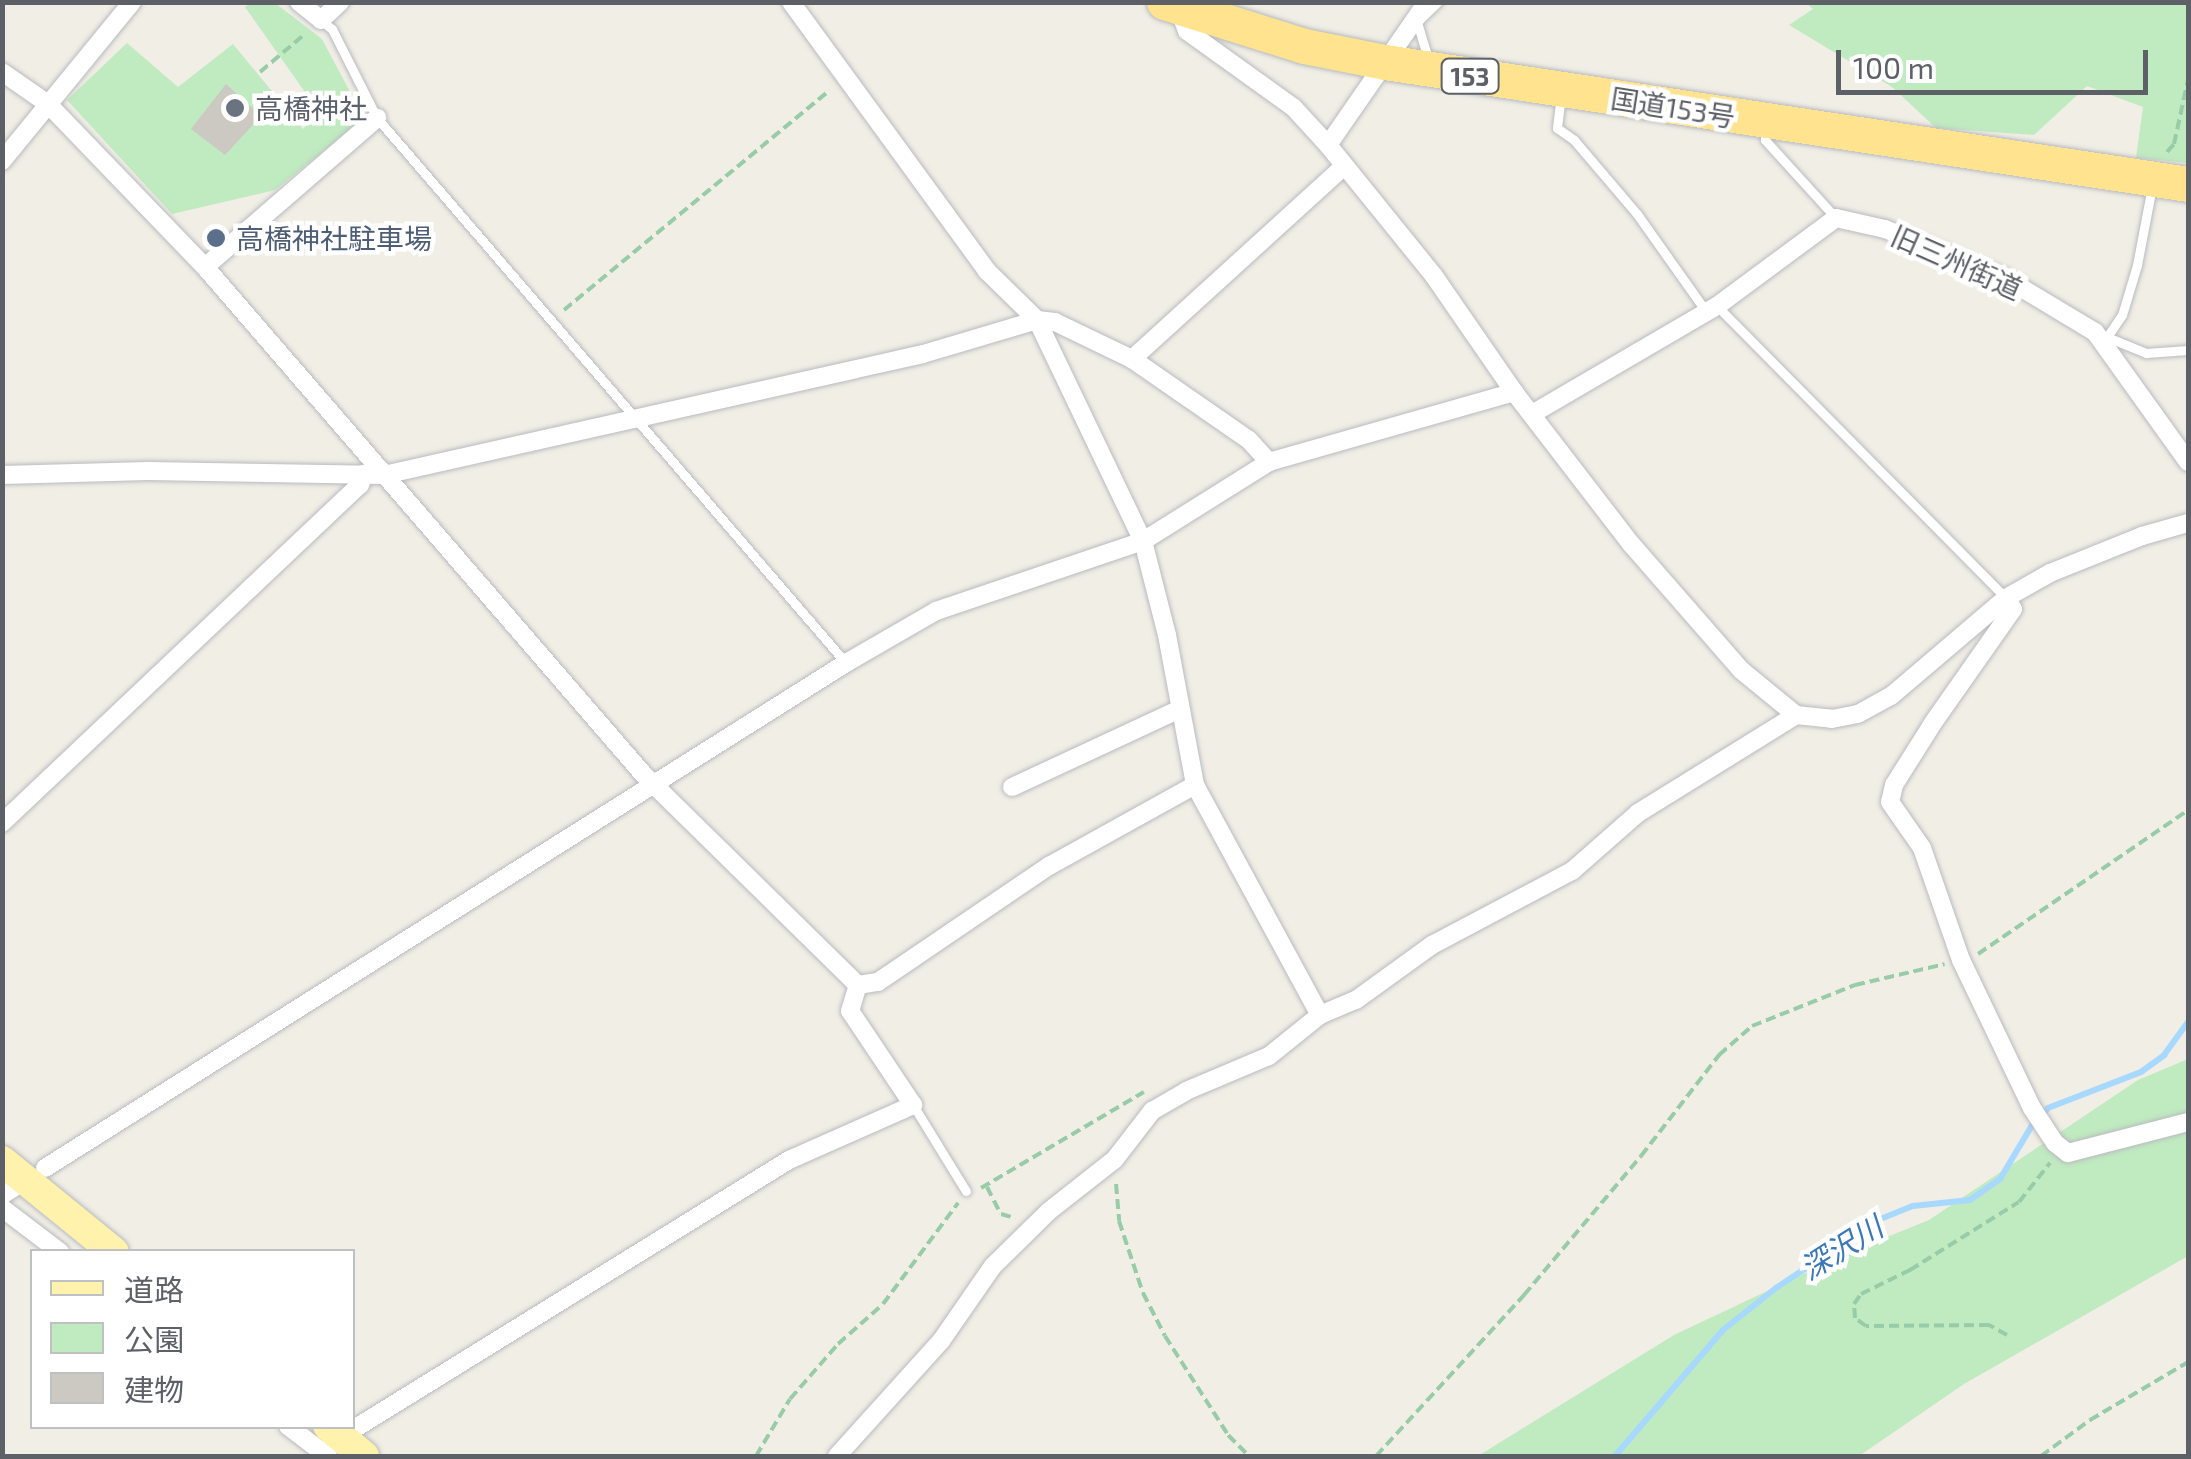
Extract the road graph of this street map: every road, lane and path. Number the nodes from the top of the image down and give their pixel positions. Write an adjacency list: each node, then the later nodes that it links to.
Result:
1 (132, 2): 17 (street)
2 (299, 2): 8 (street)
3 (340, 2): 8 (street)
4 (791, 2): 14 (street)
5 (1427, 2): 9 (street)
6 (1438, 2): 9 (lane)
7 (1172, 6): 10 (highway, 国道153号 / 153); 20 (street)
8 (320, 20): 13 (path); 18 (lane)
9 (1417, 22): 10 (street); 11 (lane)
10 (1385, 62): 11 (highway, 国道153号 / 153); 20 (street)
11 (1431, 70): 16 (highway, 国道153号 / 153)
12 (2, 72): 17 (street)
13 (260, 72)
14 (845, 78): 28 (path); 29 (street)
15 (2188, 80): 23 (path)
16 (1561, 90): 19 (highway, 国道153号 / 153); 27 (lane)
17 (48, 104): 21 (street); 26 (street)
18 (377, 118): 26 (street); 28 (lane)
19 (1766, 121): 23 (highway, 国道153号 / 153); 25 (lane)
20 (1328, 145): 22 (street)
21 (2, 161)
22 (1344, 166): 32 (street); 33 (street)
23 (2140, 176): 24 (highway, 国道153号 / 153); 30 (lane)
24 (2188, 184)
25 (1836, 218): 27 (street); 30 (street, 旧三州街道)
26 (205, 267): 40 (street)
27 (1712, 310): 34 (street); 43 (lane)
28 (552, 319): 35 (lane)
29 (1036, 320): 32 (street); 35 (street); 42 (street)
30 (2101, 334): 31 (lane, 旧三州街道); 37 (street)
31 (2188, 350)
32 (1132, 359): 36 (street)
33 (1514, 392): 34 (street); 36 (street)
34 (1532, 414): 46 (street)
35 (637, 420): 40 (street); 44 (lane)
36 (1269, 462): 42 (street)
37 (2188, 462)
38 (364, 474): 39 (street); 40 (street); 51 (street)
39 (2, 475)
40 (384, 475): 48 (street)
41 (2188, 523): 43 (street)
42 (1143, 542): 44 (street); 45 (street)
43 (2006, 598): 46 (street); 52 (street)
44 (846, 663): 48 (street)
45 (1178, 710): 47 (street); 49 (street)
46 (1796, 715): 54 (street)
47 (1194, 785): 53 (street); 54 (street)
48 (658, 786): 53 (street); 60 (street)
49 (1012, 788)
50 (2188, 810): 52 (path)
51 (2, 824)
52 (1962, 960): 58 (street); 75 (path)
53 (858, 985): 56 (street)
54 (1320, 1015): 55 (street)
55 (1188, 1090): 59 (street); 62 (path)
56 (913, 1105): 63 (lane); 71 (street)
57 (2188, 1122): 58 (street)
58 (2052, 1138): 68 (path)
59 (1115, 1160): 73 (street); 74 (path)
60 (44, 1168)
61 (7, 1181): 67 (main road)
62 (987, 1187): 63 (path); 65 (path)
63 (966, 1191): 72 (path)
64 (2, 1208): 66 (street)
65 (1022, 1216)
66 (56, 1249)
67 (109, 1249)
68 (2007, 1335)
69 (2188, 1362): 76 (path)
70 (295, 1429): 71 (street)
71 (335, 1446)
72 (756, 1456)
73 (837, 1456)
74 (1248, 1456)
75 (1376, 1456)
76 (2042, 1456)

